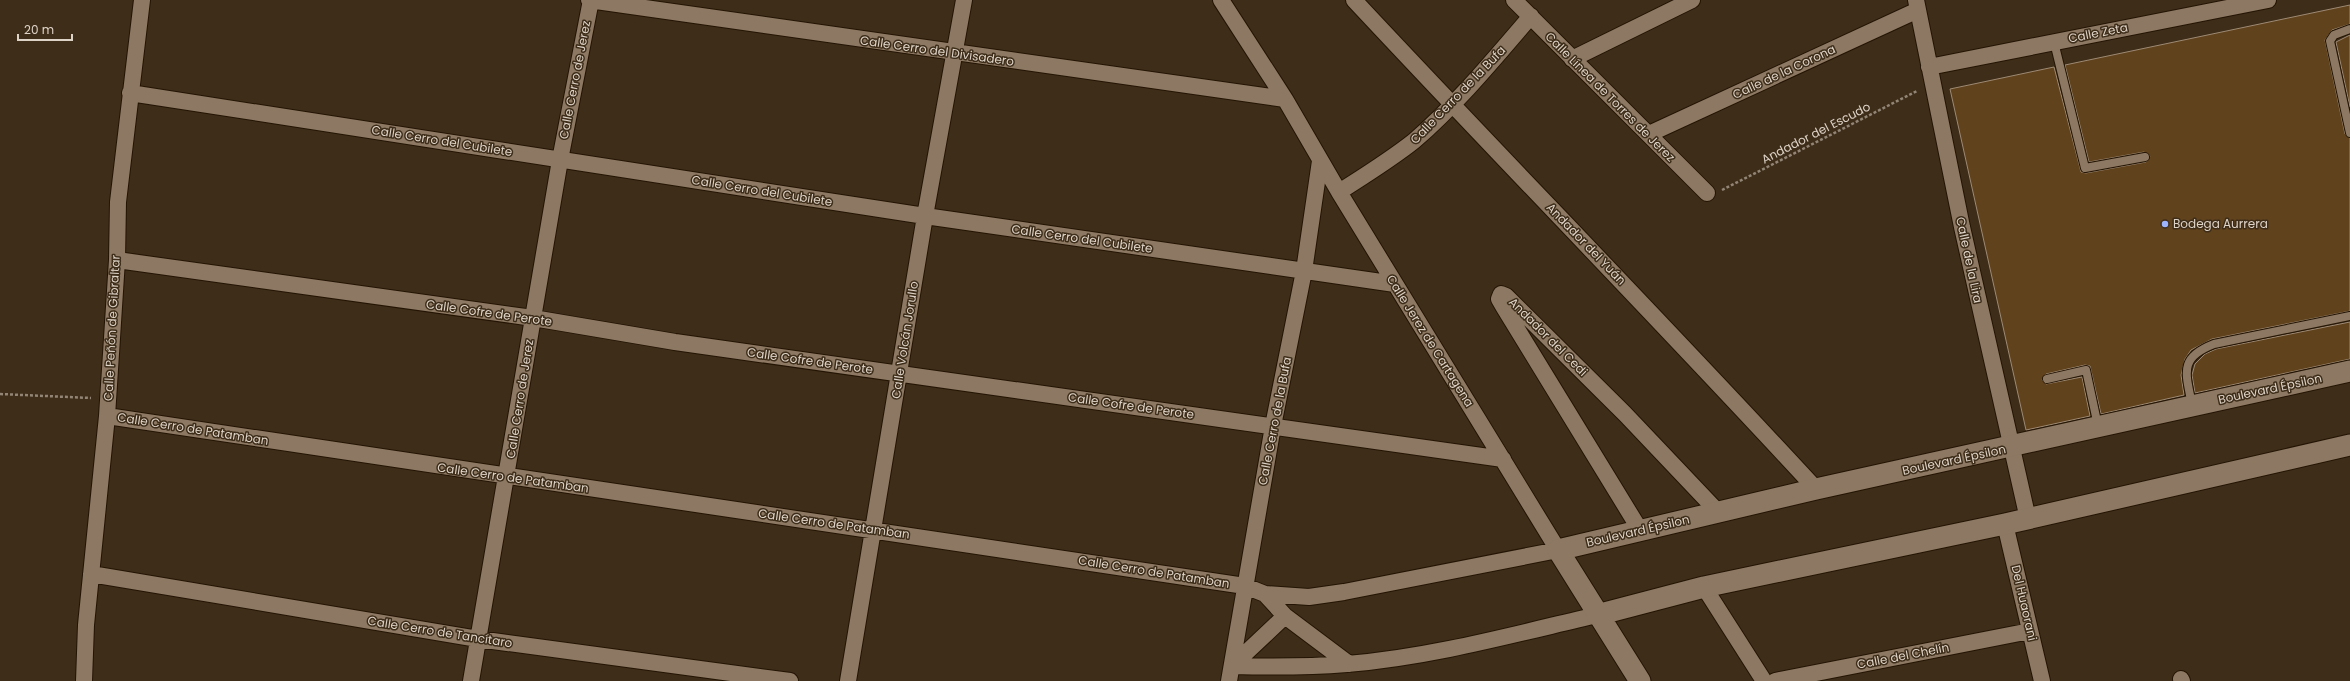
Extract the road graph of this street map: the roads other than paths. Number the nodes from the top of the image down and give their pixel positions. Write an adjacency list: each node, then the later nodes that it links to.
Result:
1 (142, 0): 16 (street, Calle Peñón de Gibraltar)
2 (590, 0): 13 (street, Calle Cerro del Divisadero); 22 (street, Calle Cerro de Jerez)
3 (964, 0): 13 (street, Calle Volcán Jorullo)
4 (1222, 0): 17 (street, Calle Jerez de Cartagena)
5 (1354, 0): 18 (street, Andador del Yuán)
6 (1514, 0): 10 (street, Calle Línea de Torres de Jerez)
7 (1692, 0): 14 (street)
8 (2268, 0): 12 (street, Calle Zeta)
9 (1917, 5): 15 (street, Calle de la Lira); 20 (street, Calle de la Corona)
10 (1530, 16): 14 (street, Calle Línea de Torres de Jerez); 18 (street, Calle Cerro de la Bufa)
11 (2350, 29): 19 (lane)
12 (2054, 42): 15 (street, Calle Zeta); 21 (lane)
13 (953, 53): 17 (street, Calle Cerro del Divisadero); 26 (street, Calle Volcán Jorullo)
14 (1572, 59): 20 (street, Calle Línea de Torres de Jerez)
15 (1929, 67): 40 (street, Calle de la Lira)
16 (130, 93): 22 (street, Calle Cerro del Cubilete); 27 (street, Calle Peñón de Gibraltar)
17 (1285, 99): 23 (street, Calle Jerez de Cartagena)
18 (1451, 104): 24 (street, Calle Cerro de la Bufa); 43 (street, Andador del Yuán)
19 (2350, 133)
20 (1649, 134): 25 (street, Calle Línea de Torres de Jerez)
21 (2145, 157)
22 (560, 160): 26 (street, Calle Cerro del Cubilete); 31 (street, Calle Cerro de Jerez)
23 (1320, 161): 24 (street, Calle Jerez de Cartagena); 28 (street, Calle Cerro de la Bufa)
24 (1339, 192): 29 (street, Calle Jerez de Cartagena)
25 (1707, 193)
26 (925, 216): 28 (street, Calle Cerro del Cubilete); 33 (street, Calle Volcán Jorullo)
27 (117, 260): 31 (street, Calle Cofre de Perote); 36 (street, Calle Peñón de Gibraltar)
28 (1304, 272): 29 (street, Calle Cerro del Cubilete); 37 (street, Calle Cerro de la Bufa)
29 (1395, 284): 41 (street, Calle Jerez de Cartagena)
30 (2350, 316): 35 (lane)
31 (533, 318): 33 (street, Calle Cofre de Perote); 42 (street, Calle Cerro de Jerez)
32 (2350, 371): 35 (street, Boulevard Épsilon)
33 (901, 373): 37 (street, Calle Cofre de Perote); 47 (street, Calle Volcán Jorullo)
34 (2047, 379): 38 (lane)
35 (2192, 406): 38 (street, Boulevard Épsilon)
36 (107, 416): 42 (street, Calle Cerro de Patamban); 50 (street, Calle Peñón de Gibraltar)
37 (1273, 426): 41 (street, Calle Cofre de Perote); 51 (street, Calle Cerro de la Bufa)
38 (2098, 428): 40 (street, Boulevard Épsilon)
39 (2350, 445): 45 (street)
40 (2010, 448): 43 (street, Boulevard Épsilon); 45 (street, Calle de la Lira)
41 (1503, 459): 49 (street, Calle Jerez de Cartagena)
42 (507, 477): 47 (street, Calle Cerro de Patamban); 57 (street, Calle Cerro de Jerez)
43 (1816, 489): 44 (street, Boulevard Épsilon)
44 (1718, 512): 48 (street, Boulevard Épsilon); 48 (street, Andador del Cedi)
45 (2028, 519): 46 (street)
46 (2005, 524): 52 (street); 56 (street, Del Huaorani)
47 (872, 529): 51 (street, Calle Cerro de Patamban); 63 (street, Calle Volcán Jorullo)
48 (1640, 530): 49 (street, Boulevard Épsilon)
49 (1558, 550): 53 (street, Calle Cerro de Patamban); 54 (street, Calle Jerez de Cartagena)
50 (91, 574): 57 (street, Calle Cerro de Tancítaro); 60 (street, Calle Peñón de Gibraltar)
51 (1245, 586): 53 (street, Calle Cerro de Patamban); 59 (street, Calle Cerro de la Bufa)
52 (1704, 587): 54 (street); 65 (street)
53 (1265, 594): 55 (street)
54 (1597, 615): 58 (street); 64 (street, Calle Jerez de Cartagena)
55 (1285, 616): 58 (street); 59 (street)
56 (2030, 631): 66 (street, Calle del Chelín); 67 (street, Del Huaorani)
57 (478, 639): 61 (street, Calle Cerro de Jerez); 62 (street, Calle Cerro de Tancítaro)
58 (1349, 664): 59 (street)
59 (1231, 674)
60 (84, 681)
61 (471, 681)
62 (790, 681)
63 (848, 681)
64 (1640, 681)
65 (1764, 681)
66 (1775, 681)
67 (2042, 681)

